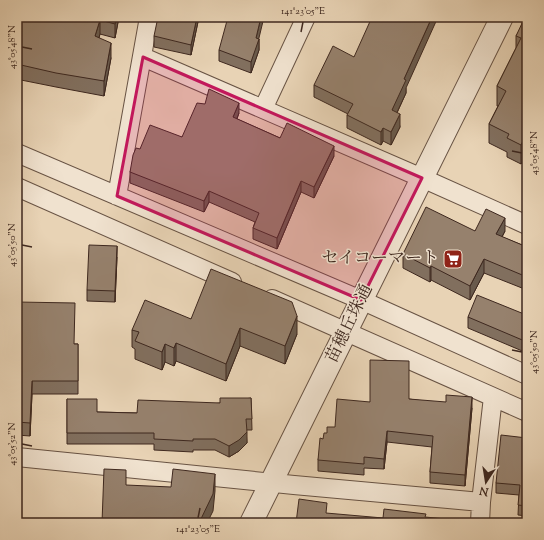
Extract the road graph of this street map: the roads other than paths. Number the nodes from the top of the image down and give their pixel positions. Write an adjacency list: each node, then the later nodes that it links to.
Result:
1 (150, 17): 4 (street)
2 (306, 17): 5 (street)
3 (502, 17): 7 (street, 苗穂丘珠通)
4 (143, 57): 5 (street); 9 (street)
5 (263, 109): 7 (street)
6 (17, 153): 9 (street)
7 (422, 178): 10 (street); 11 (street, 苗穂丘珠通)
8 (17, 188): 12 (street)
9 (117, 196): 11 (street)
10 (527, 225)
11 (362, 300): 12 (street, 苗穂丘珠通); 13 (street)
12 (346, 332): 14 (street); 17 (street, 苗穂丘珠通)
13 (527, 374)
14 (493, 397): 15 (street); 18 (street)
15 (527, 412)
16 (17, 457): 17 (street)
17 (271, 483): 18 (street); 19 (street, 苗穂丘珠通)
18 (481, 502): 20 (street)
19 (250, 523)
20 (480, 523)

